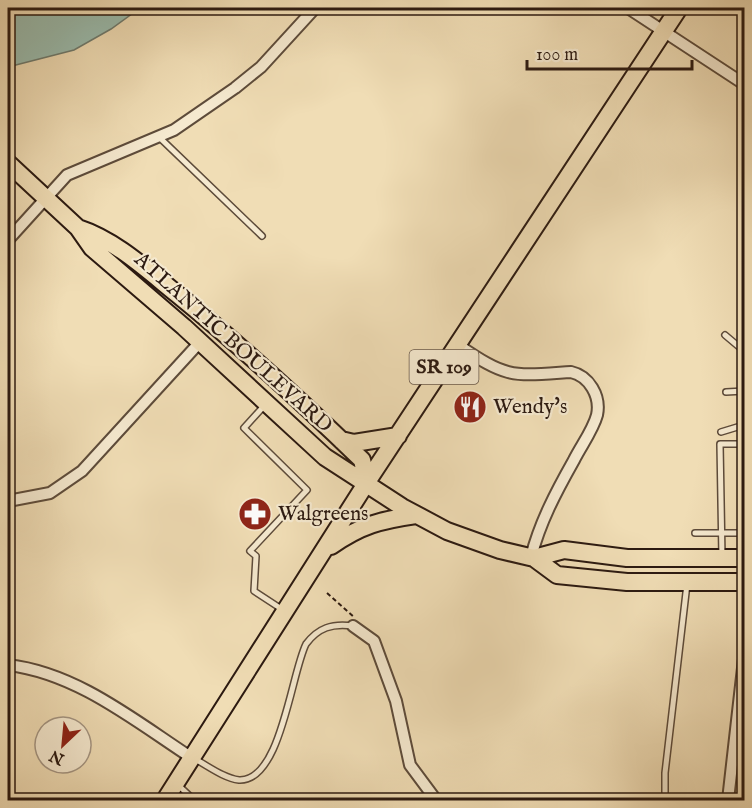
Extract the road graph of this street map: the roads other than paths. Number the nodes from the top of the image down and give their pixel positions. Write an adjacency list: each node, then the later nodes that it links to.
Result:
1 (315, 8): 6 (street)
2 (628, 8): 4 (street)
3 (679, 8): 4 (main road, SR 109)
4 (664, 30): 5 (street); 16 (main road, SR 109)
5 (744, 84)
6 (159, 137): 9 (street); 12 (lane)
7 (8, 163): 9 (main road, ATLANTIC BOULEVARD)
8 (744, 180): 10 (street)
9 (46, 197): 11 (main road, ATLANTIC BOULEVARD); 13 (street)
10 (744, 197)
11 (78, 228): 15 (main road, ATLANTIC BOULEVARD); 24 (main road, ATLANTIC BOULEVARD)
12 (262, 236)
13 (8, 240)
14 (725, 335): 17 (lane)
15 (200, 342): 20 (main road, ATLANTIC BOULEVARD); 27 (street)
16 (458, 345): 23 (main road, SR 109); 33 (street)
17 (744, 351)
18 (744, 391): 19 (lane)
19 (726, 392)
20 (267, 402): 26 (main road, ATLANTIC BOULEVARD); 38 (lane)
21 (744, 425): 22 (lane)
22 (722, 432)
23 (398, 436): 24 (main road); 26 (main road, SR 109)
24 (341, 440): 26 (main road, ATLANTIC BOULEVARD)
25 (744, 444): 29 (lane)
26 (367, 482): 28 (main road, ATLANTIC BOULEVARD); 32 (main road, SR 109)
27 (8, 501)
28 (416, 515): 32 (main road); 33 (main road, ATLANTIC BOULEVARD)
29 (722, 533): 30 (lane); 31 (lane); 34 (lane)
30 (744, 533)
31 (695, 534)
32 (323, 552): 38 (main road, SR 109)
33 (533, 558): 34 (main road, ATLANTIC BOULEVARD); 36 (main road, ATLANTIC BOULEVARD)
34 (722, 558): 35 (main road, ATLANTIC BOULEVARD)
35 (744, 558)
36 (687, 582): 37 (main road, ATLANTIC BOULEVARD); 47 (lane)
37 (744, 582)
38 (286, 611): 42 (main road, SR 109)
39 (353, 626): 42 (lane); 46 (street)
40 (744, 659): 48 (street)
41 (8, 665): 42 (street)
42 (192, 758): 43 (main road, SR 109)
43 (176, 783): 44 (main road, SR 109); 45 (lane)
44 (165, 801)
45 (194, 801)
46 (436, 801)
47 (665, 801)
48 (728, 801)

